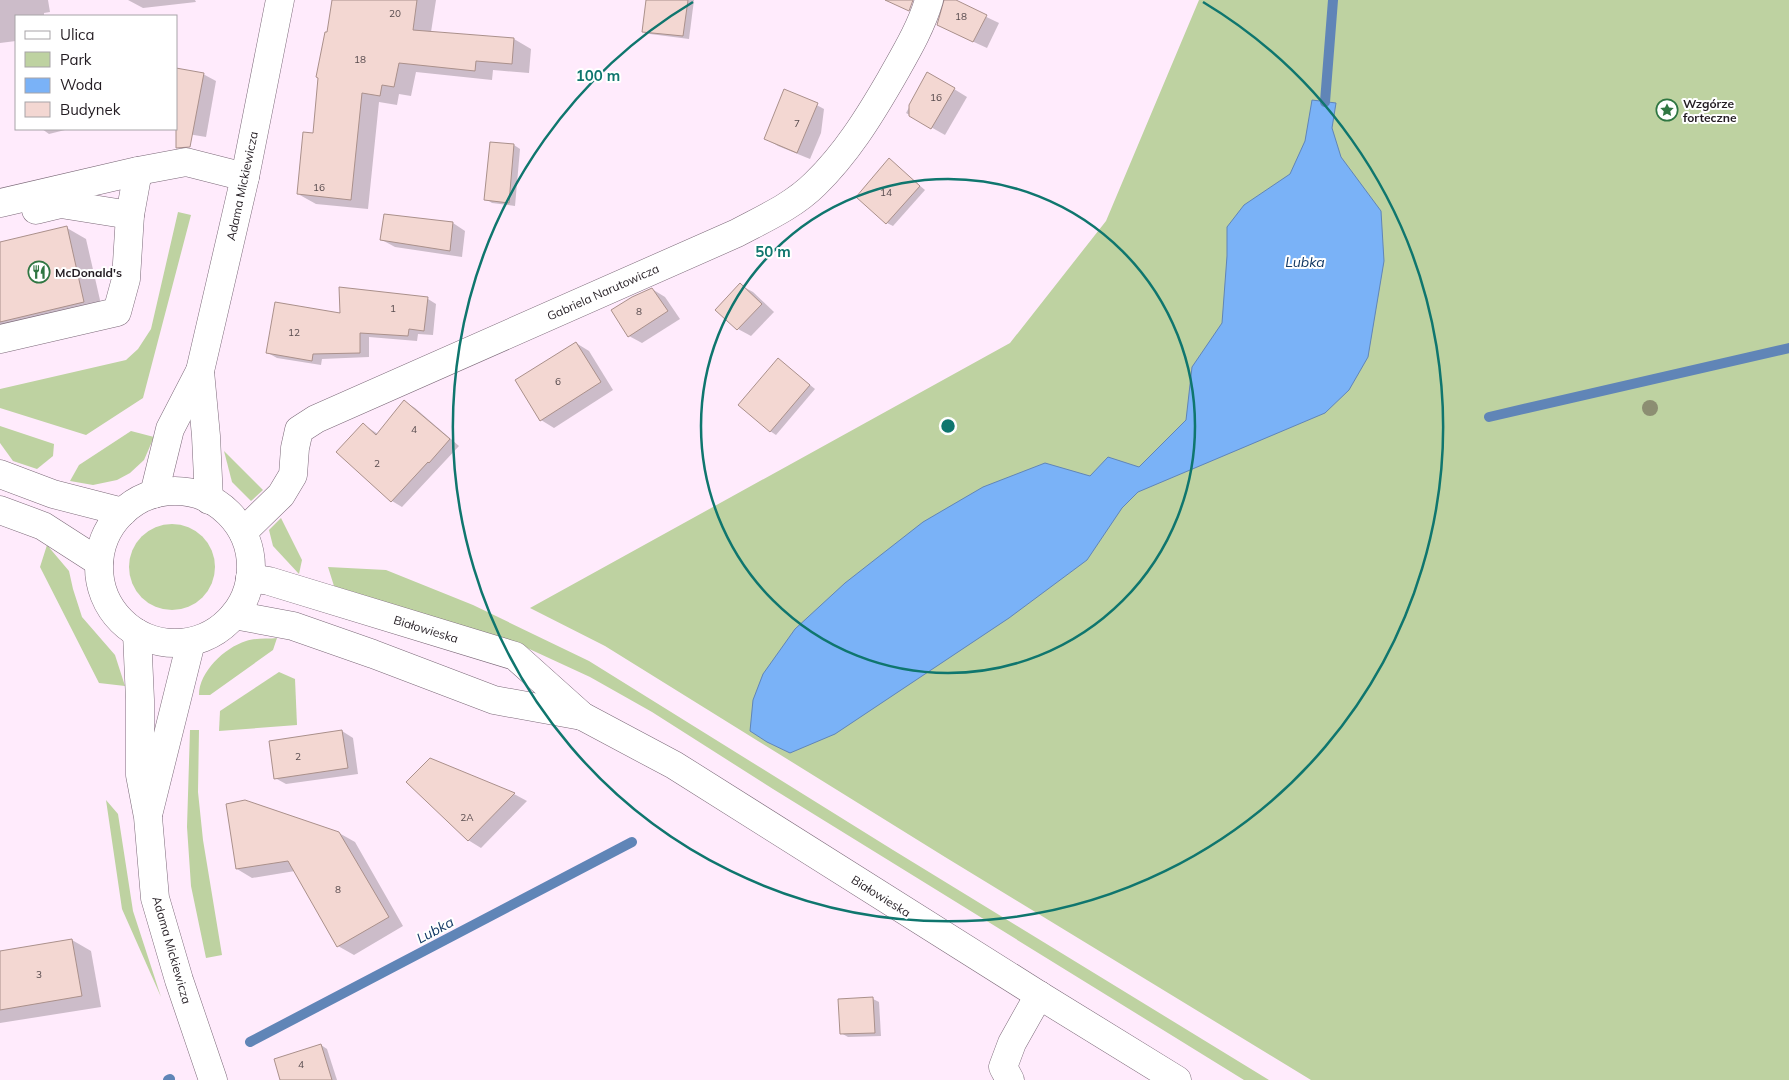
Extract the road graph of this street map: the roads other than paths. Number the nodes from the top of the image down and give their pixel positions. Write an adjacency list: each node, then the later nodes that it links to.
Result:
1 (280, 0): 4 (main road, Adama Mickiewicza)
2 (929, 0): 15 (main road, Gabriela Narutowicza)
3 (138, 171): 4 (main road); 5 (main road); 6 (main road)
4 (245, 177): 9 (main road, Adama Mickiewicza)
5 (0, 202)
6 (130, 215): 7 (main road); 8 (main road)
7 (0, 218)
8 (0, 339)
9 (200, 371): 11 (main road, Adama Mickiewicza); 12 (main road, Adama Mickiewicza)
10 (0, 474): 14 (main road)
11 (154, 494): 12 (main road); 14 (main road)
12 (209, 500): 15 (main road)
13 (0, 510): 16 (main road)
14 (123, 512): 16 (main road)
15 (243, 532): 17 (main road)
16 (99, 562): 19 (main road)
17 (250, 578): 18 (main road); 21 (main road, Białowieska)
18 (234, 615): 20 (main road); 21 (main road, Białowieska)
19 (138, 634): 20 (main road); 22 (main road, Adama Mickiewicza)
20 (191, 642): 22 (main road, Adama Mickiewicza)
21 (582, 716): 23 (main road, Białowieska)
22 (148, 817): 24 (main road, Adama Mickiewicza)
23 (1039, 995): 25 (main road); 26 (main road, Białowieska)
24 (213, 1080)
25 (1010, 1080)
26 (1177, 1080)

